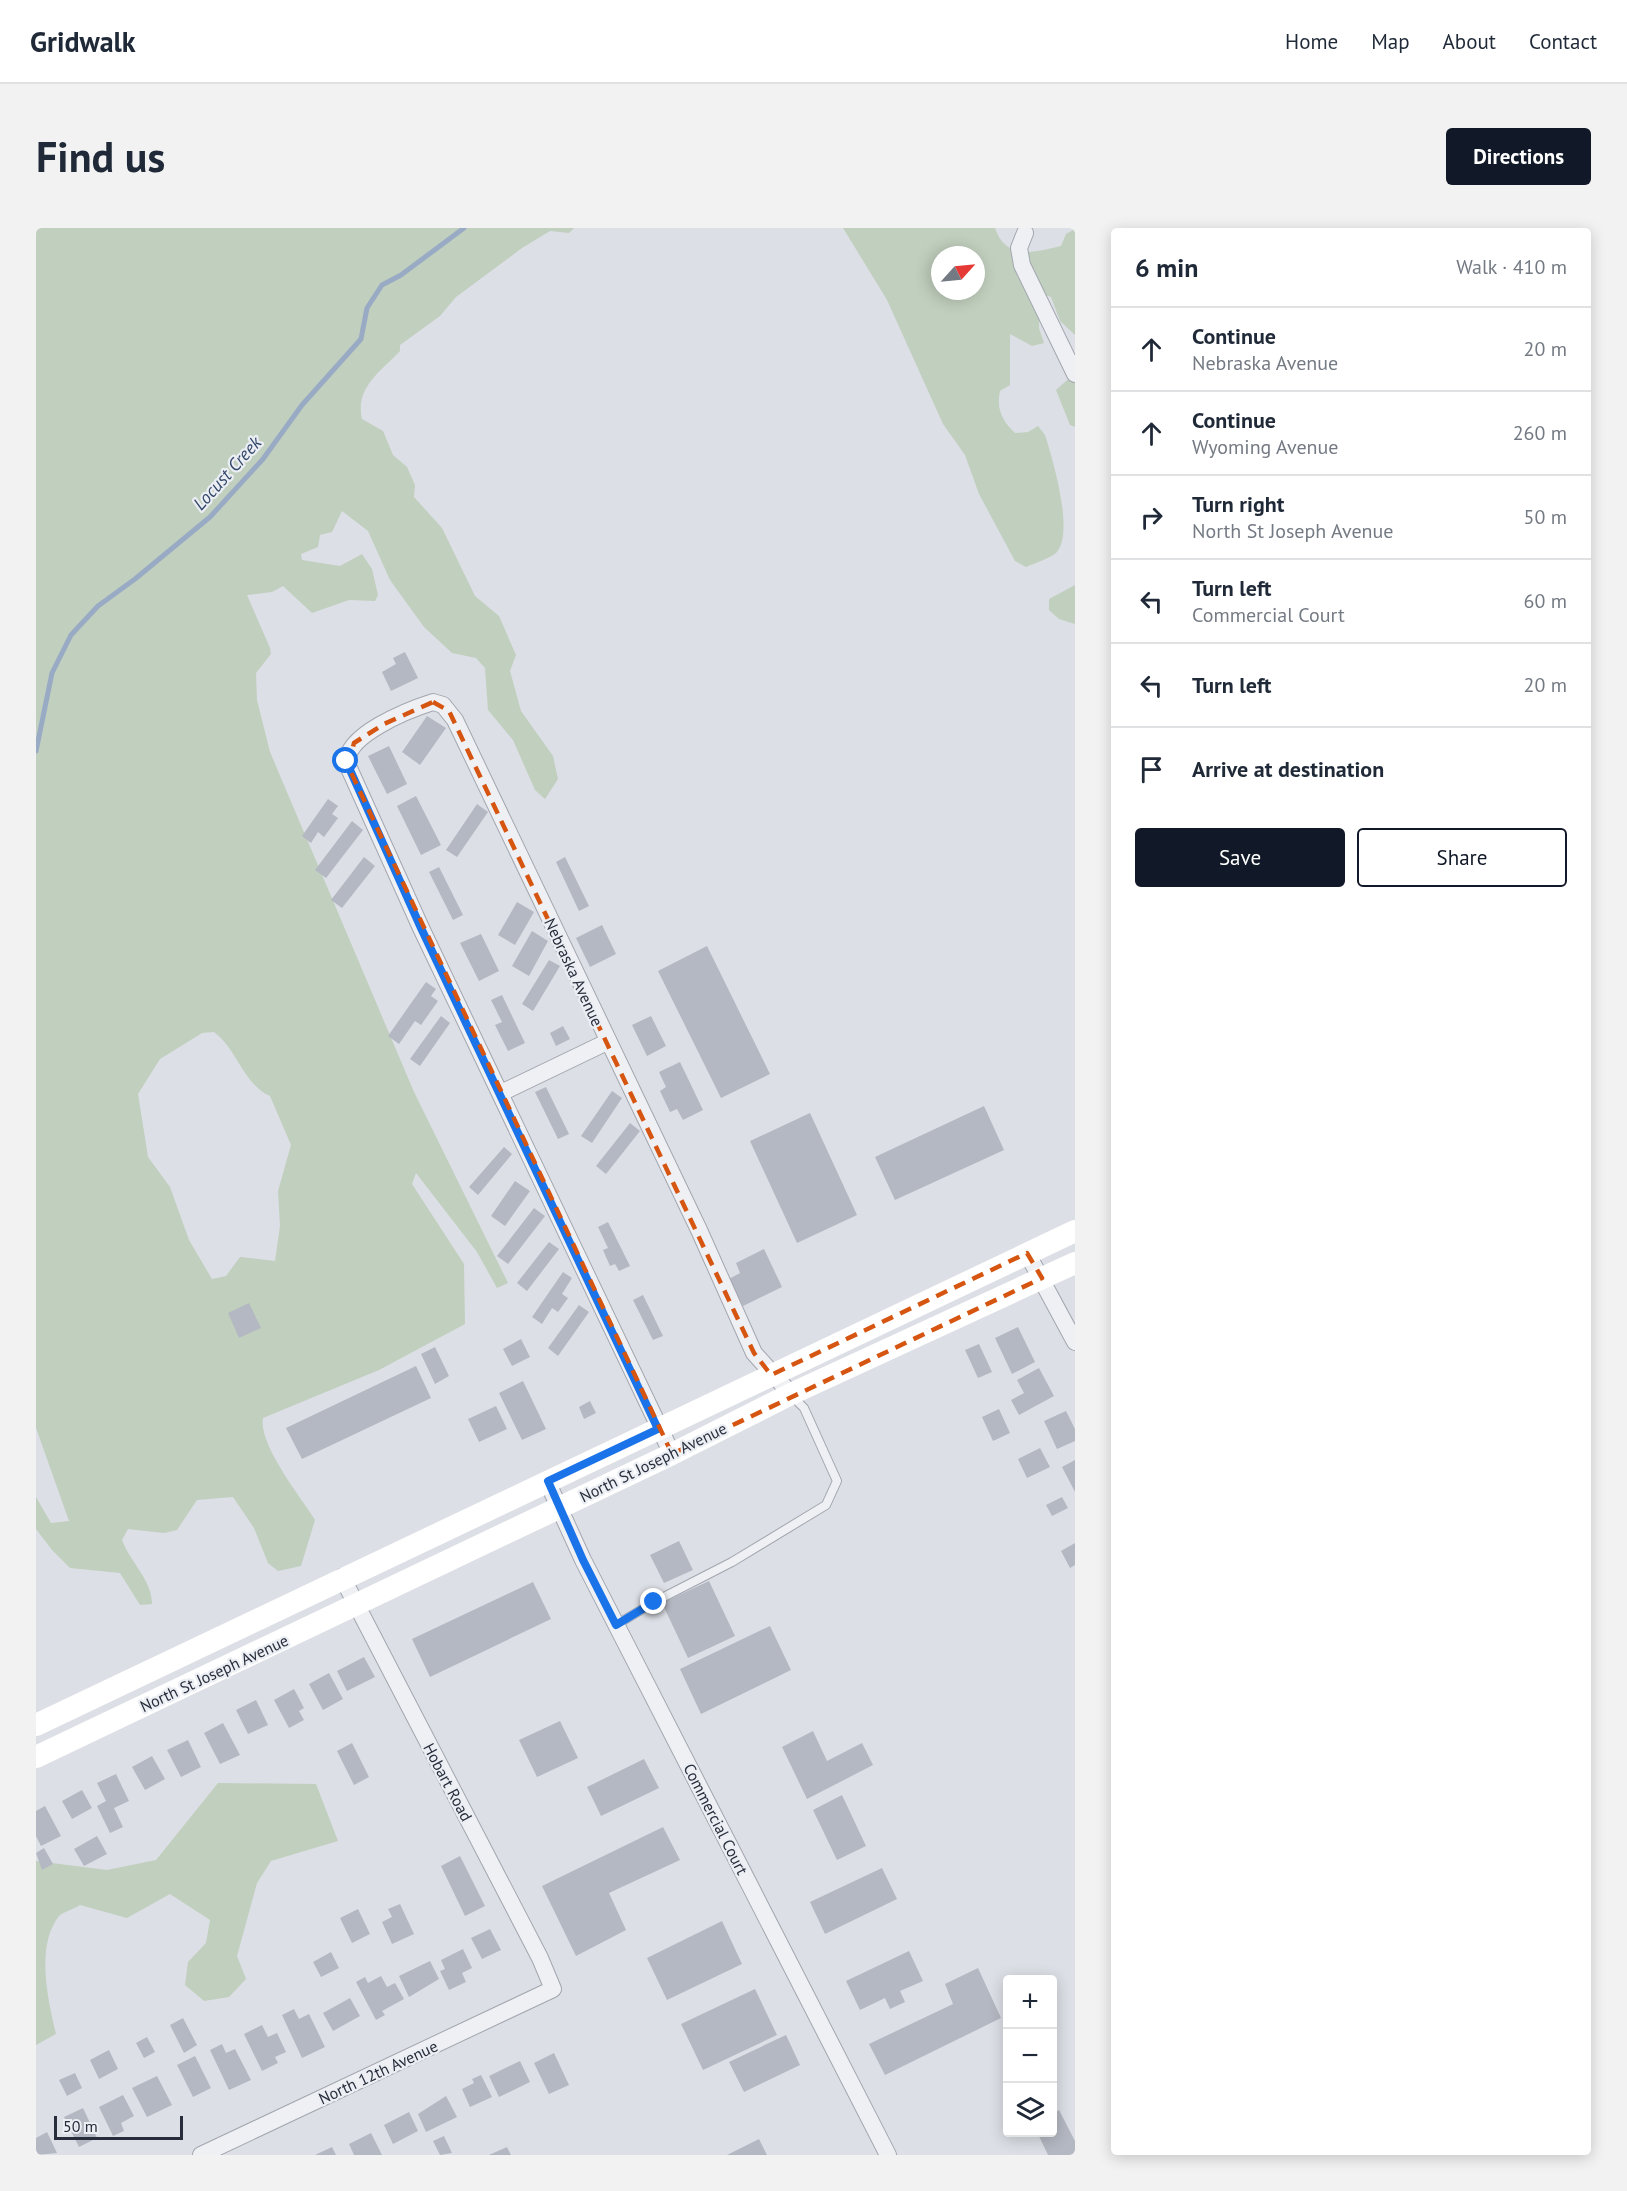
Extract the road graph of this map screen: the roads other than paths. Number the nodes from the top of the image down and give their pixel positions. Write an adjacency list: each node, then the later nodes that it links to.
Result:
1 (1025, 233): 2 (street)
2 (1075, 374)
3 (607, 1042): 4 (street); 4 (street, Nebraska Avenue); 10 (street, Nebraska Avenue)
4 (501, 1093): 12 (street)
5 (1075, 1231): 6 (main road, North St Joseph Avenue)
6 (1027, 1253): 8 (street); 10 (main road, North St Joseph Avenue)
7 (1075, 1263): 8 (main road, North St Joseph Avenue)
8 (1042, 1278): 9 (street); 11 (main road, North St Joseph Avenue)
9 (1075, 1342)
10 (771, 1375): 11 (street, Nebraska Avenue); 12 (main road, North St Joseph Avenue)
11 (791, 1394): 13 (main road, North St Joseph Avenue); 18 (lane)
12 (658, 1429): 13 (street); 14 (main road, North St Joseph Avenue)
13 (672, 1454): 15 (main road, North St Joseph Avenue)
14 (548, 1481): 15 (street, Commercial Court); 16 (main road, North St Joseph Avenue)
15 (560, 1508): 17 (main road, North St Joseph Avenue); 18 (street, Commercial Court)
16 (342, 1577): 17 (street, Hobart Road); 19 (main road, North St Joseph Avenue)
17 (355, 1605): 20 (main road, North St Joseph Avenue); 21 (street, Hobart Road)
18 (616, 1625): 23 (street, Commercial Court)
19 (36, 1725)
20 (36, 1757)
21 (552, 1987): 22 (street, North 12th Avenue)
22 (201, 2155)
23 (888, 2155)

